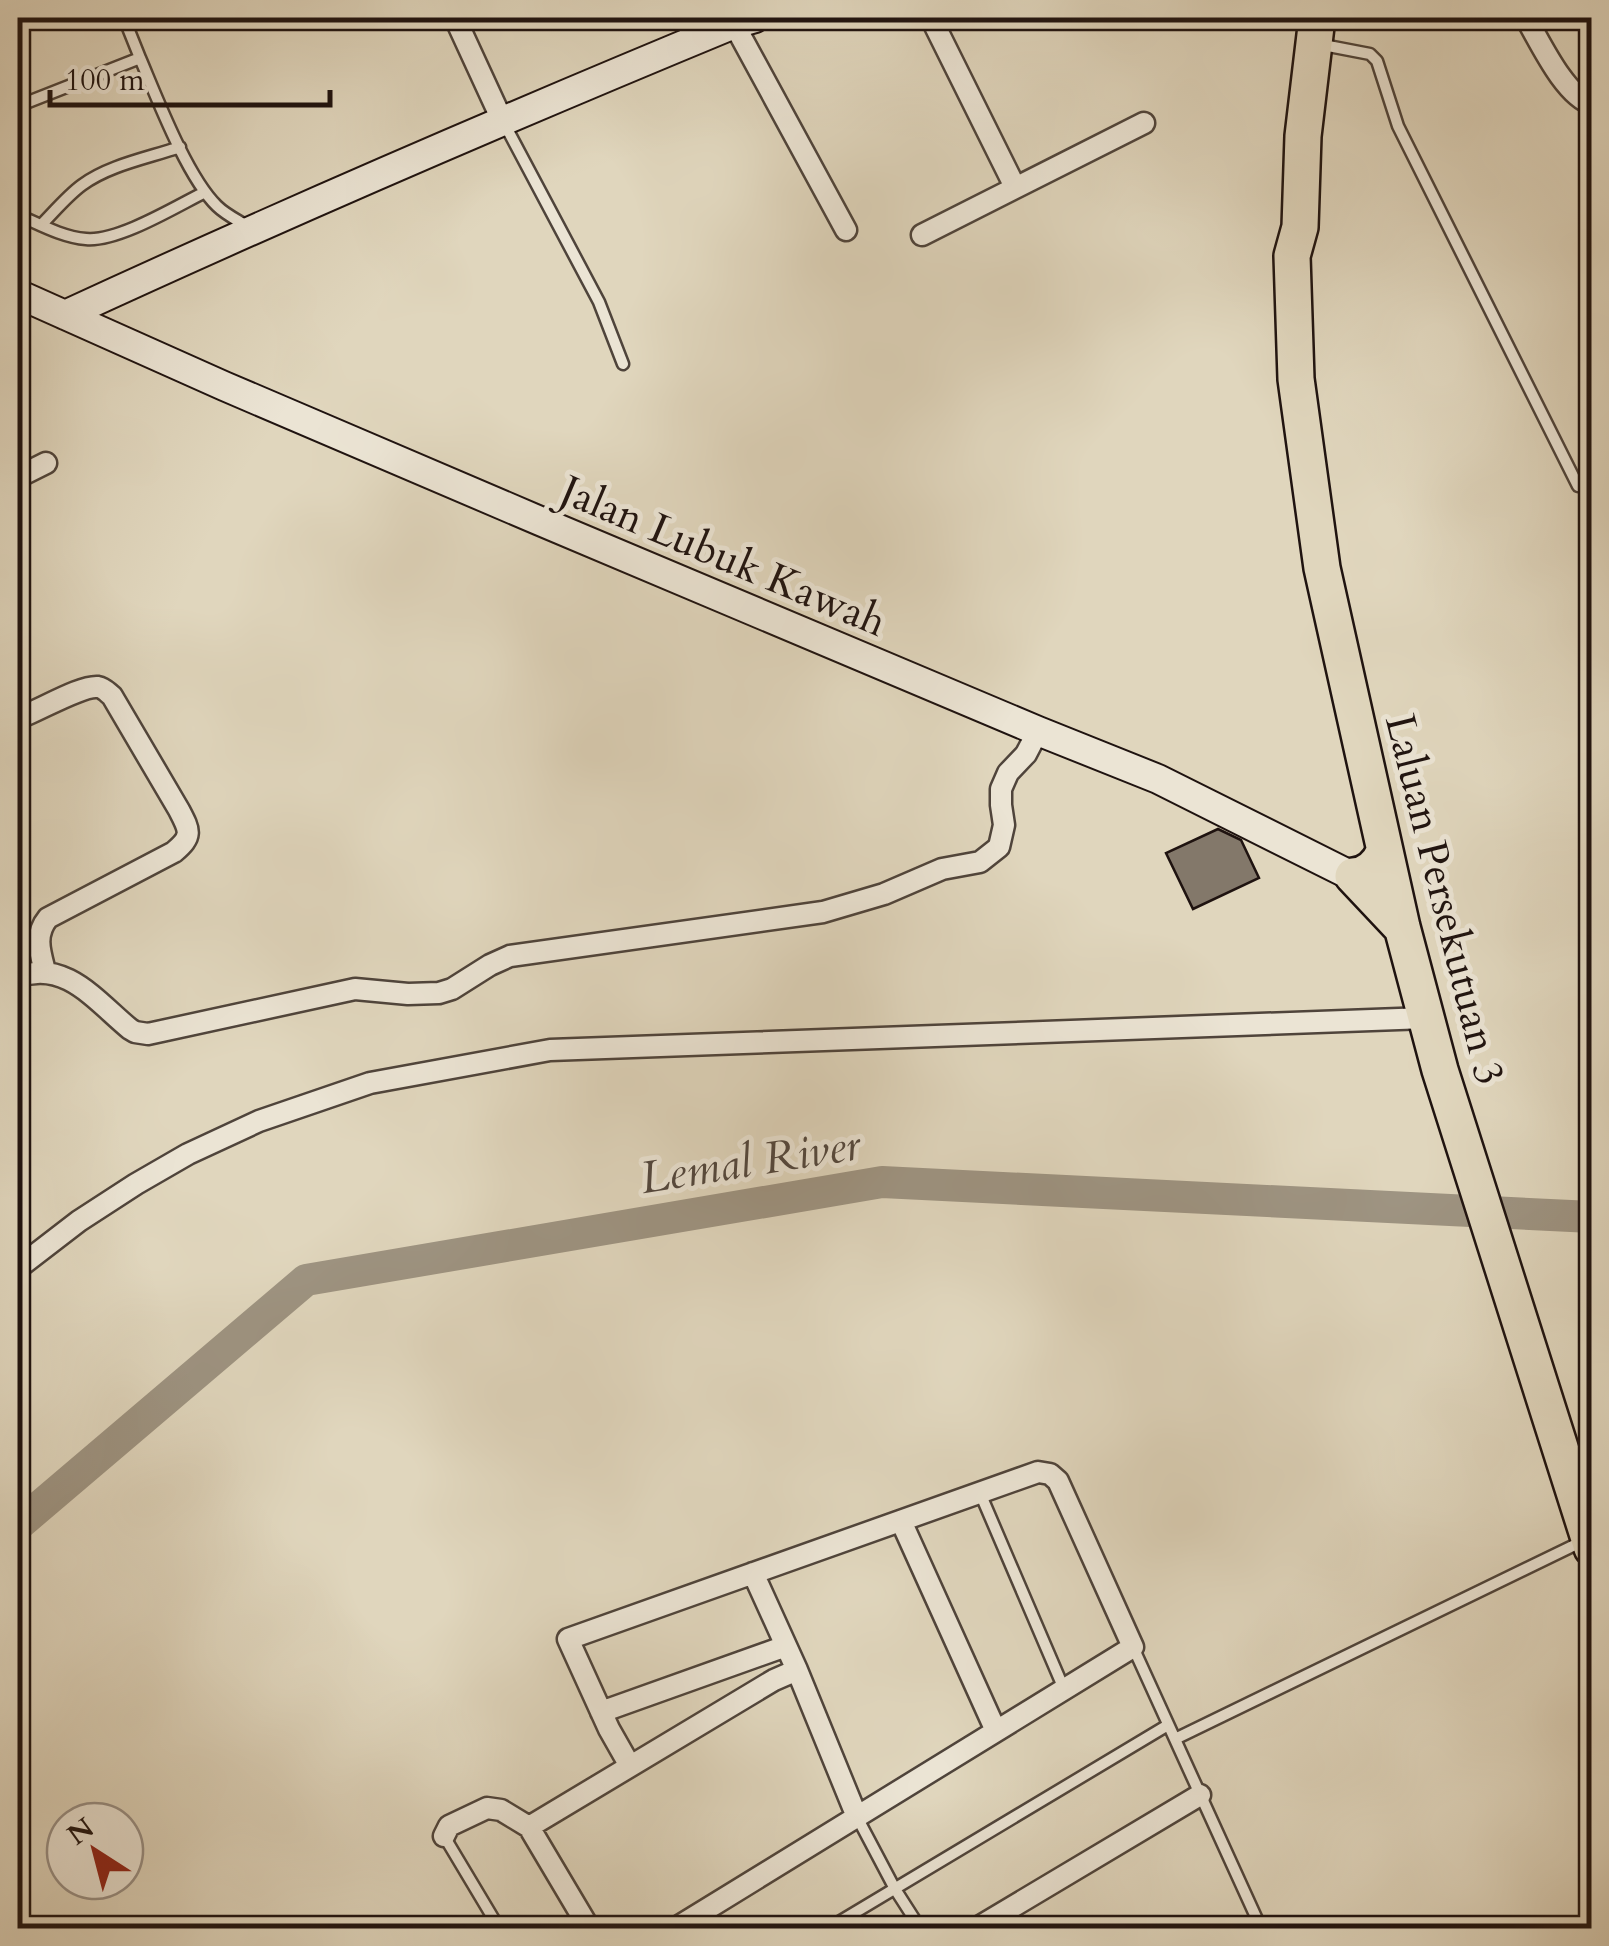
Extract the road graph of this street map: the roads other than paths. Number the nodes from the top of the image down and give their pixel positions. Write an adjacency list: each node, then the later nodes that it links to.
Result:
1 (124, 18): 7 (lane)
2 (455, 18): 10 (street)
3 (931, 18): 13 (street)
4 (1526, 20): 8 (street)
5 (745, 21): 10 (main road); 18 (street)
6 (1310, 26): 25 (lane); 28 (highway, Laluan Persekutuan 3)
7 (140, 58): 9 (lane); 12 (lane)
8 (1592, 104)
9 (18, 106)
10 (502, 120): 17 (main road); 22 (lane)
11 (1144, 123): 13 (street)
12 (180, 147): 14 (lane); 16 (lane)
13 (1015, 186): 19 (street)
14 (206, 192): 16 (lane); 17 (lane)
15 (18, 214): 16 (lane)
16 (41, 225)
17 (251, 229): 21 (main road)
18 (846, 230)
19 (922, 235)
20 (18, 294): 21 (main road, Jalan Lubuk Kawah)
21 (65, 316): 27 (main road, Jalan Lubuk Kawah)
22 (623, 364)
23 (46, 463): 24 (street)
24 (18, 477)
25 (1578, 486)
26 (18, 718): 31 (street)
27 (1038, 731): 29 (main road, Jalan Lubuk Kawah); 31 (street)
28 (1384, 852): 29 (highway); 30 (highway, Laluan Persekutuan 3)
29 (1353, 876): 30 (highway)
30 (1398, 913): 33 (highway, Laluan Persekutuan 3)
31 (45, 971): 32 (street)
32 (18, 977)
33 (1426, 1018): 34 (street); 37 (highway, Laluan Persekutuan 3)
34 (18, 1268)
35 (980, 1493): 36 (street); 40 (street); 42 (lane)
36 (901, 1521): 38 (street); 45 (street)
37 (1590, 1543): 46 (lane)
38 (753, 1573): 39 (street); 43 (street)
39 (786, 1646): 41 (street); 43 (street)
40 (1133, 1647): 42 (street); 44 (lane)
41 (796, 1670): 47 (street); 49 (street)
42 (1064, 1689): 45 (street)
43 (601, 1712): 47 (street)
44 (1168, 1724): 46 (lane); 52 (lane)
45 (996, 1731): 49 (street)
46 (1174, 1739): 48 (lane)
47 (630, 1766): 50 (street)
48 (1200, 1795): 58 (street); 59 (lane)
49 (857, 1817): 52 (lane); 55 (street)
50 (529, 1827): 51 (street); 54 (street)
51 (444, 1836): 53 (lane)
52 (895, 1888): 56 (lane); 57 (lane)
53 (499, 1928)
54 (589, 1928)
55 (676, 1928)
56 (829, 1928)
57 (920, 1928)
58 (977, 1928)
59 (1261, 1928)

